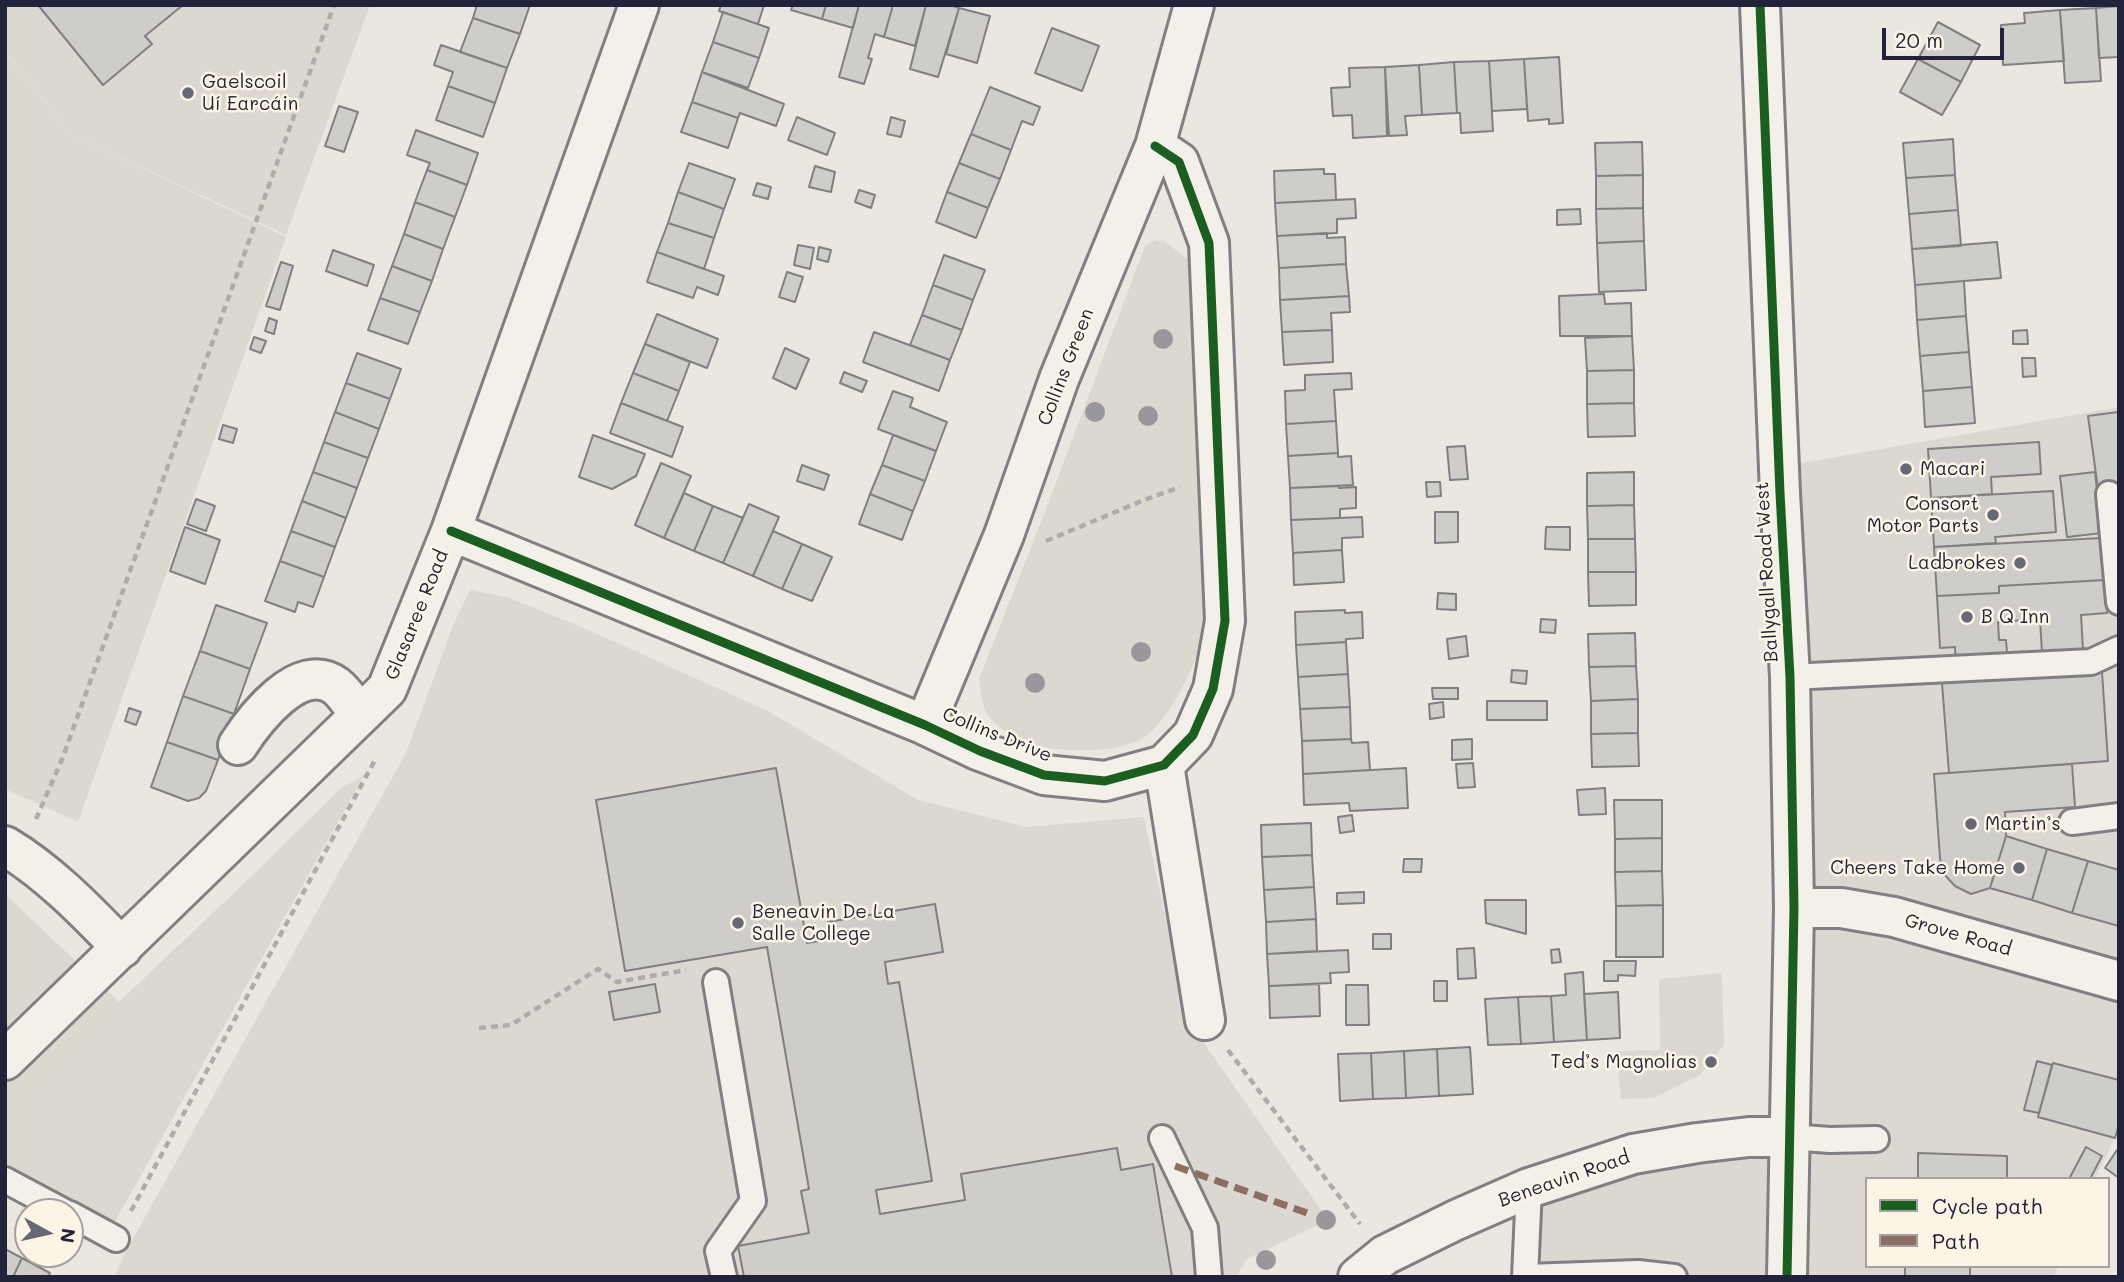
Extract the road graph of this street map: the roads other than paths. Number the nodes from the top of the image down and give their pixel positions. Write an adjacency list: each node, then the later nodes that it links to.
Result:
1 (639, 5): 6 (street, Glasaree Road)
2 (1194, 5): 4 (street, Collins Green)
3 (1760, 5): 9 (street, Ballygall Road West)
4 (1155, 146): 11 (street, Collins Green); 13 (street, Collins Drive)
5 (2109, 494): 7 (lane)
6 (451, 531): 10 (street, Glasaree Road); 11 (street, Collins Drive)
7 (2119, 602)
8 (2119, 649): 9 (lane)
9 (1790, 677): 17 (street, Ballygall Road West)
10 (360, 715): 12 (street); 18 (street, Glasaree Road)
11 (925, 724): 13 (street, Collins Drive)
12 (238, 745)
13 (1164, 765): 21 (street)
14 (2119, 816): 15 (lane)
15 (2072, 822)
16 (13, 850): 18 (street)
17 (1794, 908): 19 (street, Grove Road); 23 (street, Ballygall Road West)
18 (122, 948): 22 (street, Glasaree Road)
19 (2119, 981)
20 (716, 982): 32 (lane)
21 (1205, 1020)
22 (5, 1060)
23 (1789, 1137): 25 (lane); 27 (street, Beneavin Road); 36 (street, Ballygall Road West)
24 (1162, 1138): 33 (lane)
25 (1876, 1139)
26 (5, 1180): 28 (lane)
27 (1529, 1188): 31 (street, Beneavin Road); 34 (lane)
28 (39, 1198)
29 (84, 1222): 30 (lane)
30 (116, 1239)
31 (1371, 1266)
32 (724, 1277)
33 (1209, 1277)
34 (1526, 1277): 35 (lane)
35 (1674, 1277)
36 (1787, 1277)

